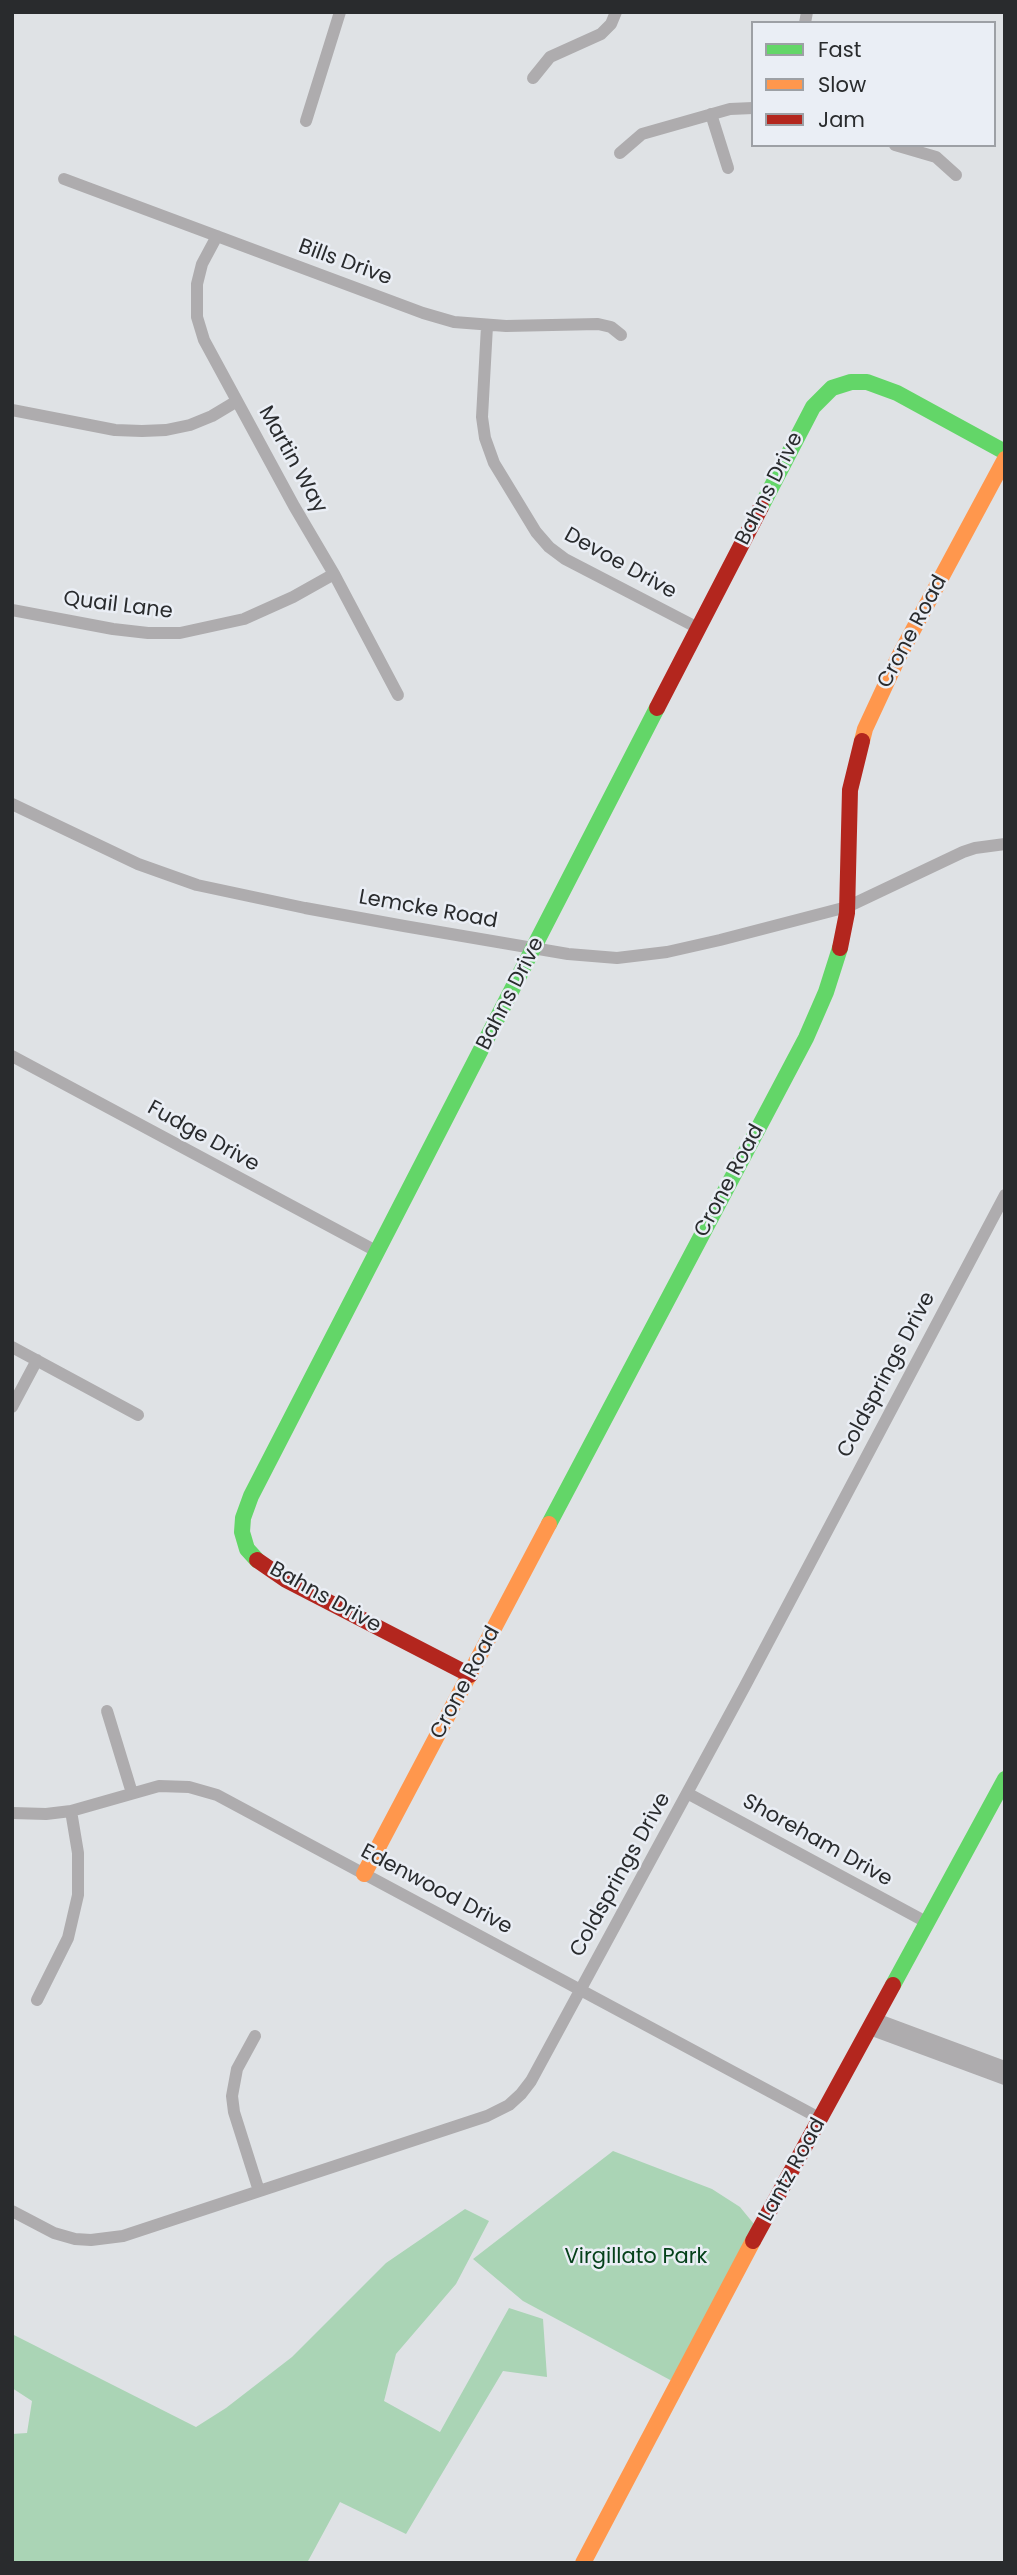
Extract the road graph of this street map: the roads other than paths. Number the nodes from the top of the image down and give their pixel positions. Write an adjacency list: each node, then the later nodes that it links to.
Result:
1 (340, 12): 6 (street)
2 (616, 12): 3 (street)
3 (533, 78)
4 (751, 108): 5 (street)
5 (711, 114): 8 (street); 9 (street)
6 (306, 121)
7 (902, 147): 10 (street)
8 (620, 153)
9 (727, 168)
10 (956, 174)
11 (64, 179): 12 (street, Bills Drive)
12 (217, 236): 13 (street, Bills Drive); 15 (street, Martin Way)
13 (487, 326): 14 (street, Bills Drive); 21 (street, Devoe Drive)
14 (621, 335)
15 (237, 401): 16 (street); 19 (street, Martin Way)
16 (12, 410)
17 (1005, 452): 21 (street, Bahns Drive)
18 (1005, 459): 25 (street, Crone Road)
19 (334, 574): 20 (street, Quail Lane); 22 (street, Martin Way)
20 (12, 610)
21 (698, 628): 26 (street, Bahns Drive)
22 (397, 695)
23 (12, 804): 26 (street, Lemcke Road)
24 (1005, 844): 25 (street, Lemcke Road)
25 (847, 908): 26 (street, Lemcke Road); 34 (street, Crone Road)
26 (534, 948): 29 (street, Bahns Drive)
27 (12, 1056): 29 (street, Fudge Drive)
28 (1005, 1195): 38 (street, Coldsprings Drive)
29 (376, 1251): 34 (street, Bahns Drive)
30 (12, 1347): 31 (street)
31 (37, 1360): 32 (street); 33 (street)
32 (12, 1407)
33 (138, 1415)
34 (470, 1675): 41 (street, Crone Road)
35 (107, 1711): 37 (street)
36 (1005, 1779): 42 (street, Lantz Road)
37 (132, 1793): 39 (street, Edenwood Drive); 41 (street, Edenwood Drive)
38 (687, 1793): 42 (street, Shoreham Drive); 43 (street, Coldsprings Drive)
39 (71, 1811): 40 (street, Edenwood Drive); 44 (street)
40 (12, 1813)
41 (365, 1874): 43 (street, Edenwood Drive)
42 (928, 1923): 45 (street, Lantz Road)
43 (580, 1990): 49 (street, Edenwood Drive); 50 (street, Coldsprings Drive)
44 (37, 2000)
45 (873, 2024): 47 (street); 48 (street); 49 (street, Lantz Road)
46 (255, 2036): 50 (street)
47 (1005, 2067)
48 (1005, 2079)
49 (821, 2119): 52 (street, Lantz Road)
50 (259, 2191): 51 (street, Coldsprings Drive)
51 (12, 2211)
52 (583, 2563)

